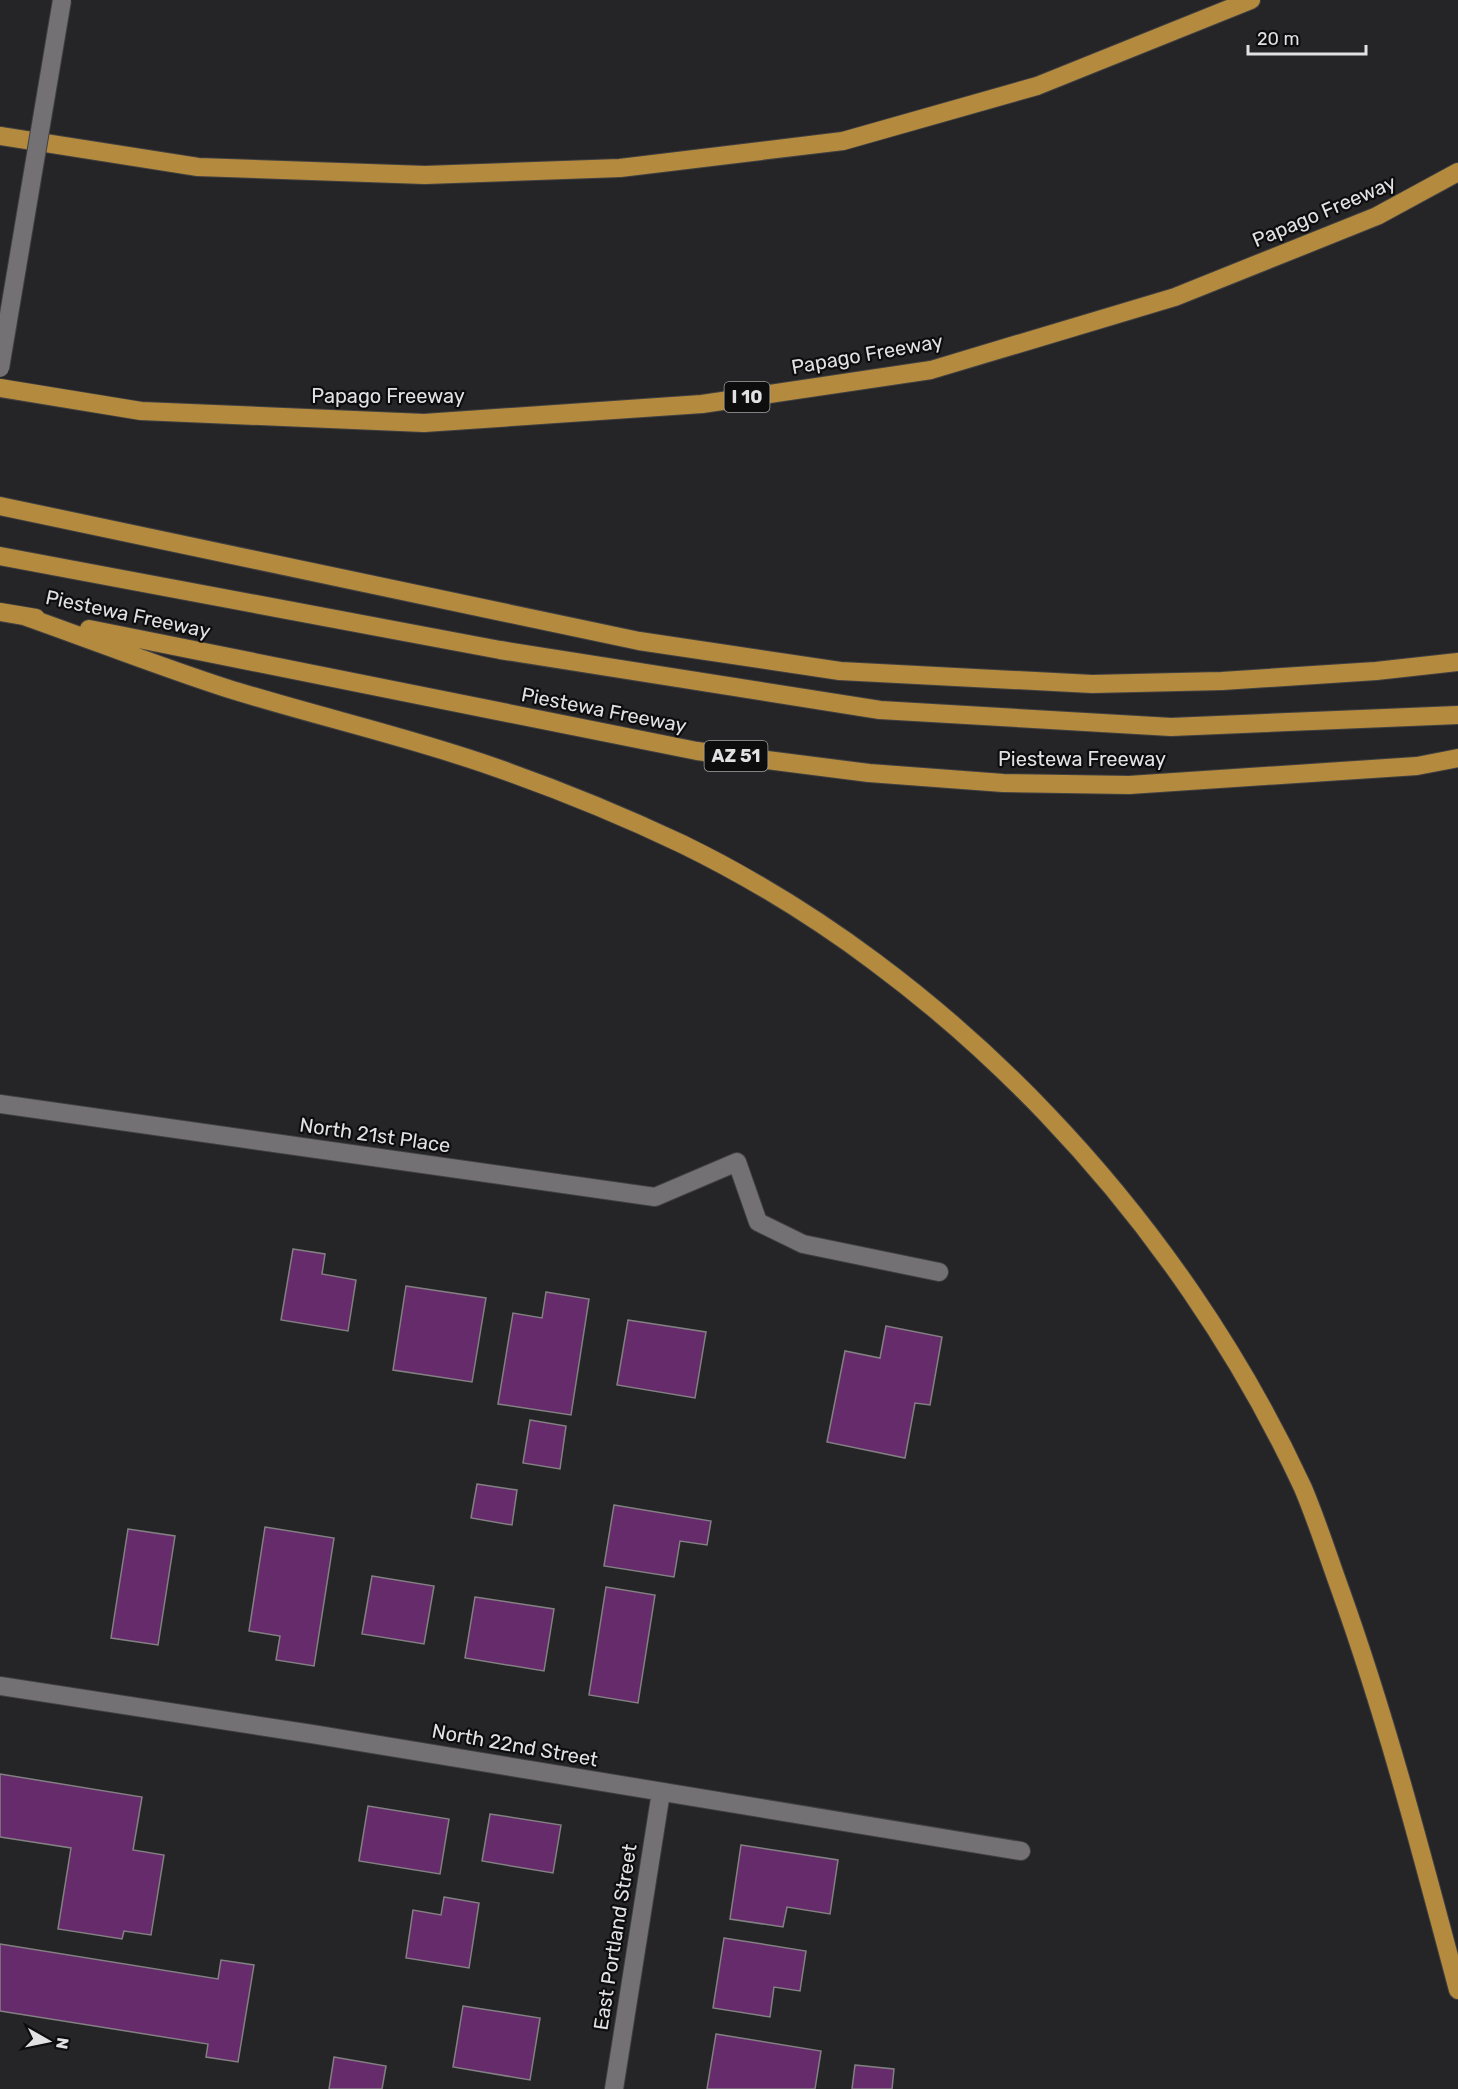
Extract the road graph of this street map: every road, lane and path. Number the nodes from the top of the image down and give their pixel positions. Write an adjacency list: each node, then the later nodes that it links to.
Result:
1 (62, 0): 5 (street, bridge)
2 (1251, 0): 3 (highway)
3 (0, 136)
4 (1458, 172): 6 (highway, Papago Freeway / I 10)
5 (0, 368)
6 (0, 388)
7 (0, 506): 11 (highway)
8 (0, 556): 12 (highway)
9 (0, 612): 10 (highway, Piestewa Freeway / AZ 51)
10 (24, 616): 13 (highway, Piestewa Freeway / AZ 51); 19 (highway)
11 (1458, 662)
12 (1458, 715)
13 (1458, 759)
14 (0, 1104): 15 (street, North 21st Place)
15 (939, 1272)
16 (0, 1686): 17 (street, North 22nd Street)
17 (662, 1792): 18 (street, North 22nd Street); 20 (street, East Portland Street)
18 (1021, 1851)
19 (1458, 1990)
20 (614, 2089)

